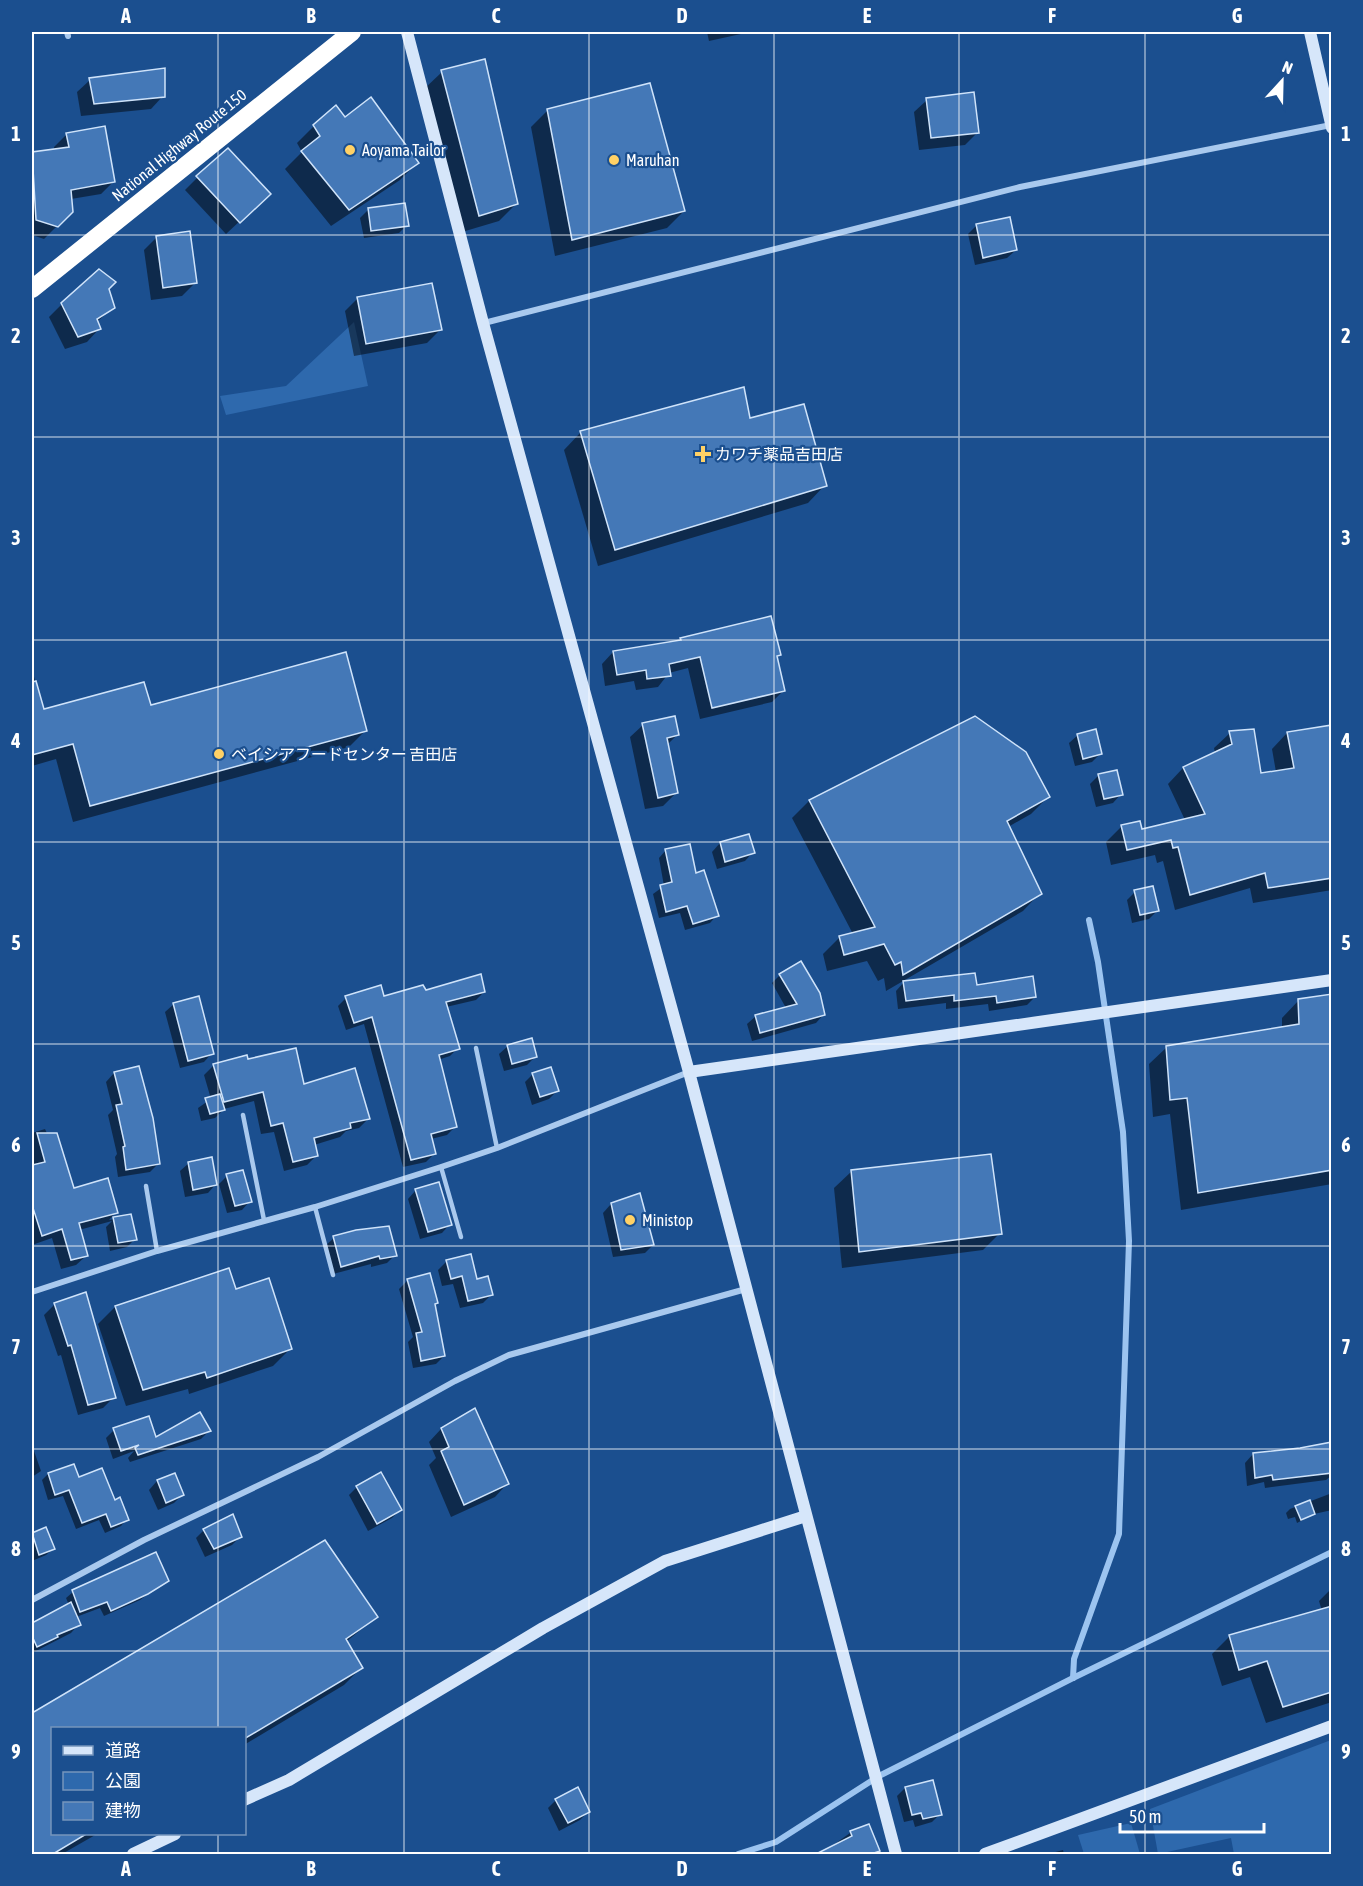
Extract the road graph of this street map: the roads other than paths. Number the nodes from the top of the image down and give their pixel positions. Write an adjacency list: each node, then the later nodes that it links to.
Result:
1 (351, 32): 5 (highway, National Highway Route 150)
2 (407, 32): 6 (street)
3 (1310, 32): 4 (street)
4 (1331, 126): 6 (street)
5 (32, 289)
6 (483, 323): 9 (street)
7 (1332, 980): 9 (street)
8 (476, 1048): 11 (lane)
9 (688, 1072): 11 (street); 19 (street)
10 (243, 1115): 15 (lane)
11 (497, 1148): 12 (street)
12 (441, 1167): 14 (street); 16 (lane)
13 (146, 1186): 17 (lane)
14 (315, 1206): 15 (street); 18 (lane)
15 (264, 1220): 17 (street)
16 (461, 1237)
17 (157, 1251): 20 (street)
18 (333, 1275)
19 (746, 1289): 21 (street); 22 (street)
20 (32, 1292)
21 (806, 1516): 24 (street); 27 (street)
22 (32, 1600)
23 (1332, 1726): 28 (street)
24 (246, 1799)
25 (171, 1835): 26 (street)
26 (133, 1854)
27 (897, 1854)
28 (985, 1854)

